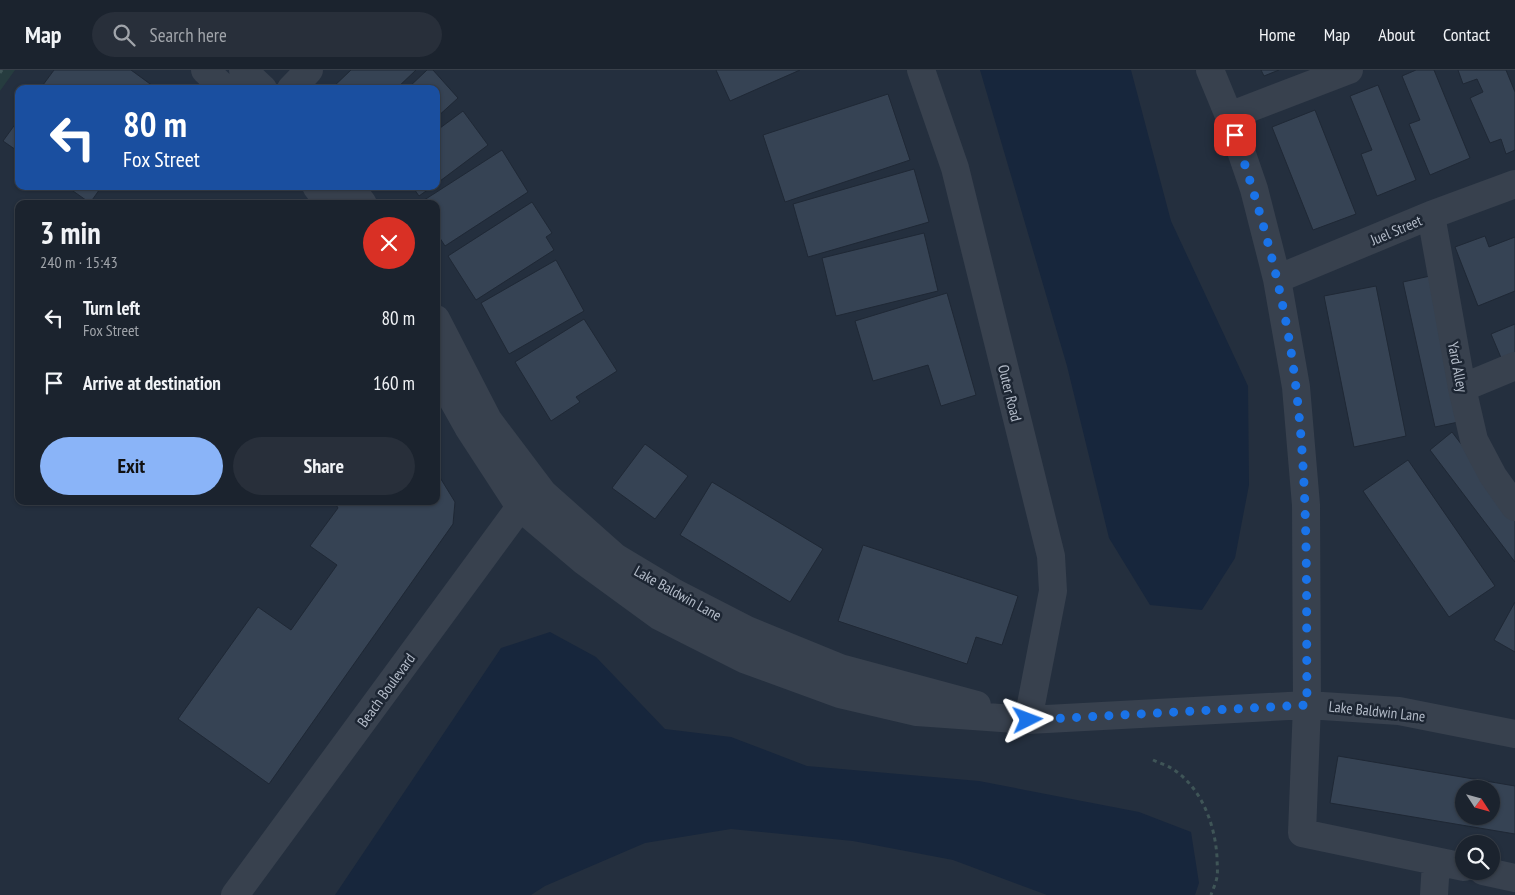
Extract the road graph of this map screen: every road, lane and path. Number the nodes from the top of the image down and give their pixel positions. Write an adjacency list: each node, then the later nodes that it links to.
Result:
1 (205, 70): 7 (street)
2 (243, 70): 8 (street)
3 (309, 70): 9 (street)
4 (921, 70): 22 (street, Outer Road)
5 (1210, 70): 10 (street)
6 (1348, 70): 10 (street)
7 (221, 85)
8 (259, 85)
9 (295, 85)
10 (1229, 116): 13 (street)
11 (1515, 184): 12 (street, Juel Street)
12 (1431, 215): 13 (street, Juel Street); 17 (street, Yard Alley)
13 (1277, 279): 21 (street)
14 (440, 327): 18 (street, Lake Baldwin Lane)
15 (1515, 366): 17 (street)
16 (440, 377): 19 (street, Lake Baldwin Lane)
17 (1462, 388): 20 (street, Yard Alley)
18 (543, 493): 19 (street, Beach Boulevard); 22 (street, Lake Baldwin Lane)
19 (520, 507): 22 (street, Lake Baldwin Lane); 29 (street, Beach Boulevard)
20 (1515, 507)
21 (1307, 705): 22 (street, Lake Baldwin Lane); 23 (street, Lake Baldwin Lane); 25 (street)
22 (1028, 720)
23 (1515, 734)
24 (1154, 760): 30 (path)
25 (1436, 862): 26 (street); 31 (street)
26 (1455, 865)
27 (1500, 875): 28 (street)
28 (1514, 879)
29 (235, 895)
30 (1211, 895)
31 (1434, 895)

